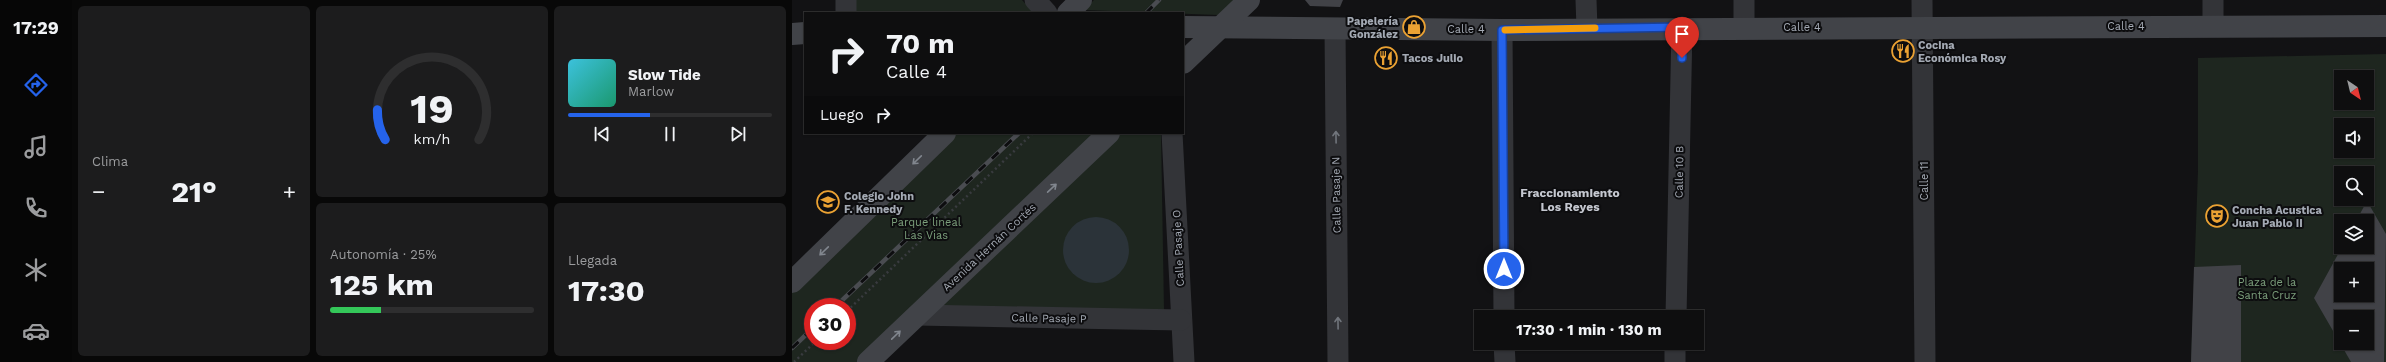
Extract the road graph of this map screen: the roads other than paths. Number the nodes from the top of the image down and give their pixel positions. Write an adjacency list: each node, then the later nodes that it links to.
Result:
1 (846, 0): 9 (street)
2 (1035, 0): 10 (street)
3 (1081, 0): 11 (street)
4 (1249, 0): 19 (street)
5 (1586, 0): 18 (street)
6 (1744, 0): 16 (street)
7 (1922, 0): 17 (street, Calle 11)
8 (2213, 0): 12 (street)
9 (846, 12)
10 (1046, 12)
11 (1069, 12)
12 (2213, 26): 13 (street, Calle 4); 17 (street, Calle 4)
13 (2386, 26)
14 (1184, 27): 19 (street, Calle 4)
15 (1682, 27): 16 (street, Calle 4); 18 (street, Calle 4); 30 (street, Calle 10 B)
16 (1744, 27): 17 (street, Calle 4)
17 (1923, 27): 40 (street, Calle 11)
18 (1587, 28): 21 (street, Calle 4)
19 (1217, 29): 20 (street, Calle 4); 24 (street)
20 (1335, 29): 21 (street, Calle 4); 37 (street, Calle Pasaje N, one-way to 20)
21 (1502, 30): 29 (street)
22 (804, 33): 23 (street)
23 (792, 34)
24 (1184, 62)
25 (944, 134): 28 (street, one-way to 28)
26 (1108, 134): 31 (street, Avenida Hernán Cortés, one-way to 26)
27 (1172, 134): 32 (street, Calle Pasaje O)
28 (792, 282)
29 (1504, 310)
30 (1676, 310)
31 (917, 315): 32 (street, Calle Pasaje P); 35 (street, Avenida Hernán Cortés, one-way to 31)
32 (1181, 320): 36 (street, Calle Pasaje O)
33 (1504, 350): 38 (street)
34 (1675, 350): 39 (street)
35 (868, 362)
36 (1184, 362)
37 (1338, 362)
38 (1505, 362)
39 (1675, 362)
40 (1925, 362)

